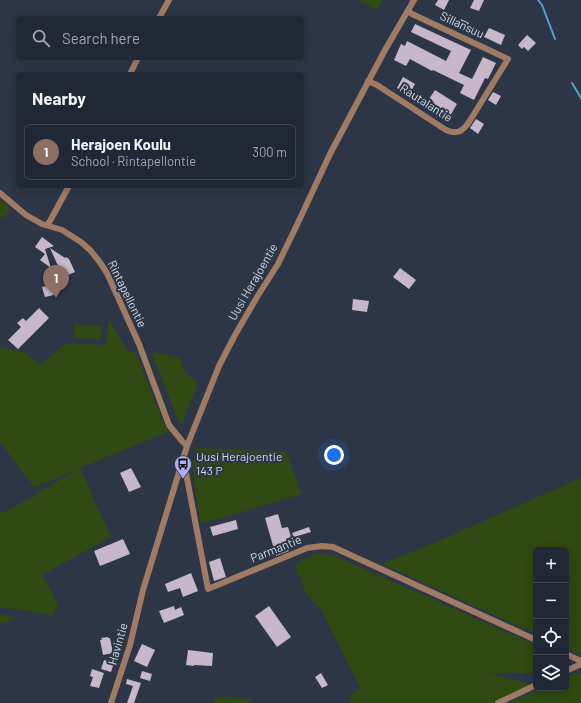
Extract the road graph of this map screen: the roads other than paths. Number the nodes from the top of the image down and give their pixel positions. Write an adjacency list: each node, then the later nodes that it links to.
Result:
1 (169, 0): 4 (street)
2 (414, 0): 3 (street, Uusi Herajoentie)
3 (408, 11): 5 (street, Sillansuu); 8 (street, Uusi Herajoentie)
4 (160, 16)
5 (508, 59): 8 (street, Rautalantie)
6 (137, 60): 7 (street)
7 (131, 72)
8 (368, 81): 12 (street, Uusi Herajoentie)
9 (68, 188): 11 (street)
10 (0, 193): 11 (street, Rintapellontie)
11 (47, 225): 12 (street, Rintapellontie)
12 (187, 446): 13 (street, Uusi Herajoentie)
13 (182, 462): 14 (street, Uusi Herajoentie); 15 (street, Parmantie)
14 (143, 590): 20 (street, Havintie)
15 (533, 639)
16 (568, 655): 17 (street)
17 (581, 663): 18 (street)
18 (569, 669)
19 (533, 686): 21 (street)
20 (111, 703)
21 (498, 703)

